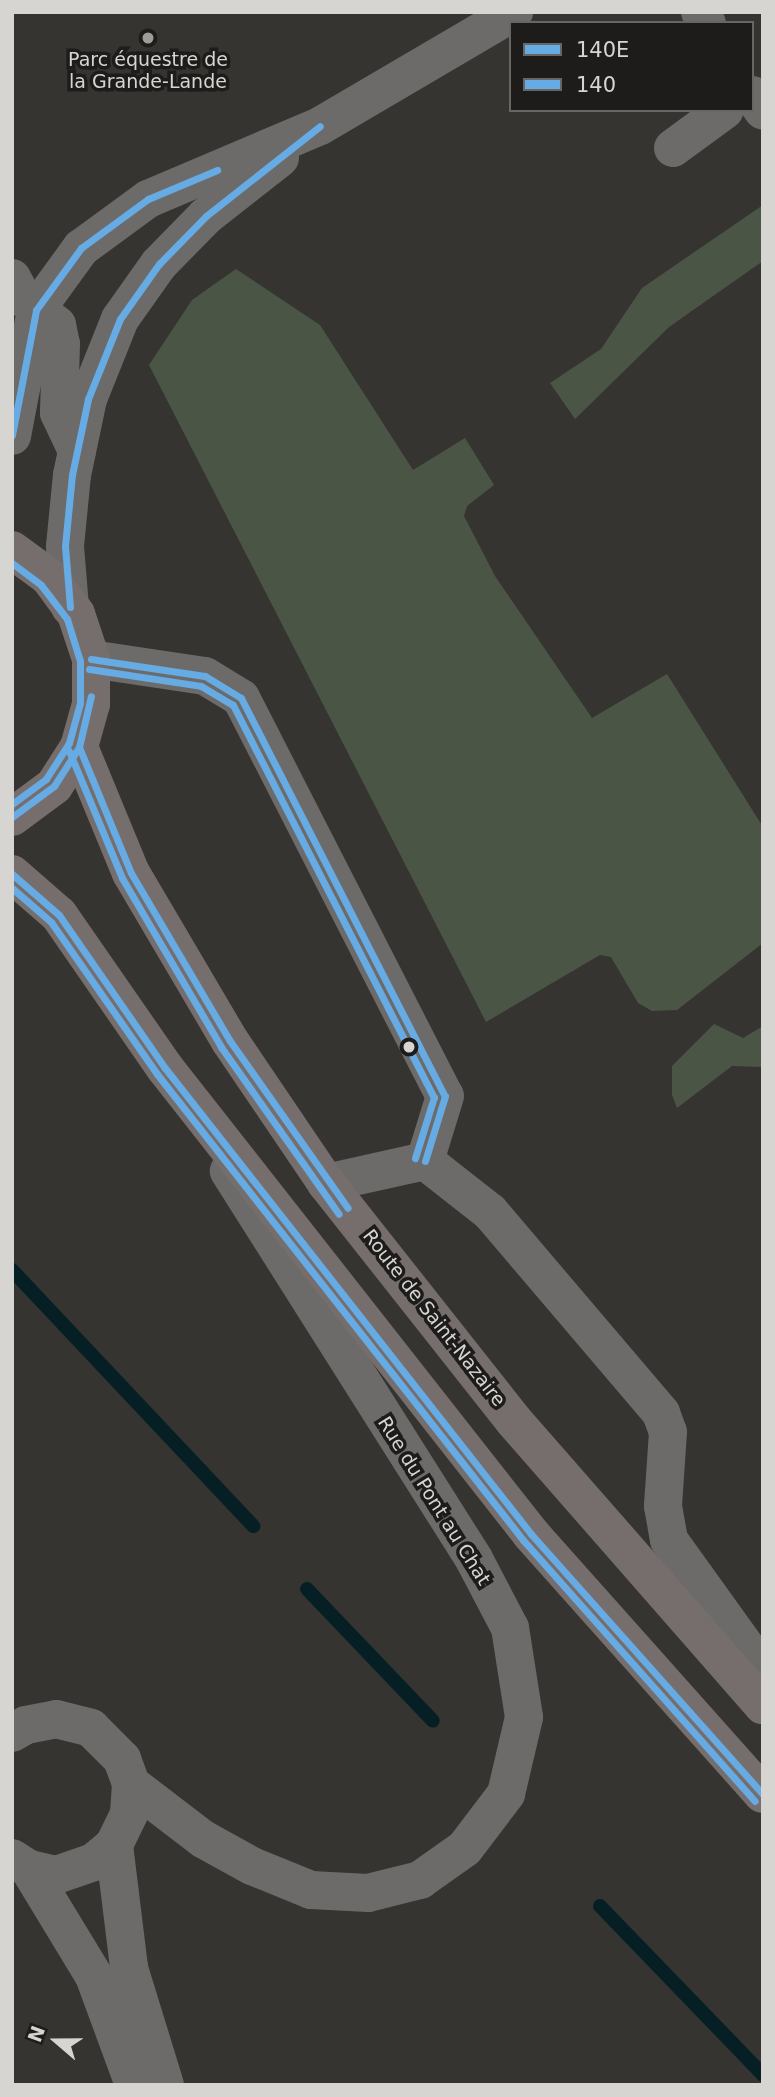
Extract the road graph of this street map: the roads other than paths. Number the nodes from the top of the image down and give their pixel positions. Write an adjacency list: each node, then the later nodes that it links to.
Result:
1 (514, 12): 3 (street)
2 (722, 112): 4 (street)
3 (320, 126): 6 (street); 8 (street)
4 (673, 148)
5 (12, 278): 6 (street)
6 (36, 310): 7 (street); 8 (street)
7 (12, 436)
8 (77, 451): 10 (street)
9 (12, 550): 10 (main road)
10 (71, 607): 11 (main road)
11 (91, 659): 12 (main road); 16 (street)
12 (79, 747): 13 (main road); 17 (main road, Route de Saint-Nazaire)
13 (12, 817)
14 (12, 874): 15 (main road)
15 (166, 1068): 21 (street, Rue du Pont au Chat); 22 (main road)
16 (425, 1161): 17 (street); 18 (street)
17 (326, 1183): 19 (main road, Route de Saint-Nazaire)
18 (763, 1671)
19 (763, 1705)
20 (12, 1733): 21 (street)
21 (131, 1784): 23 (street)
22 (763, 1794)
23 (114, 1845): 24 (street); 26 (street)
24 (21, 1864): 25 (street)
25 (126, 2077)
26 (164, 2085)

